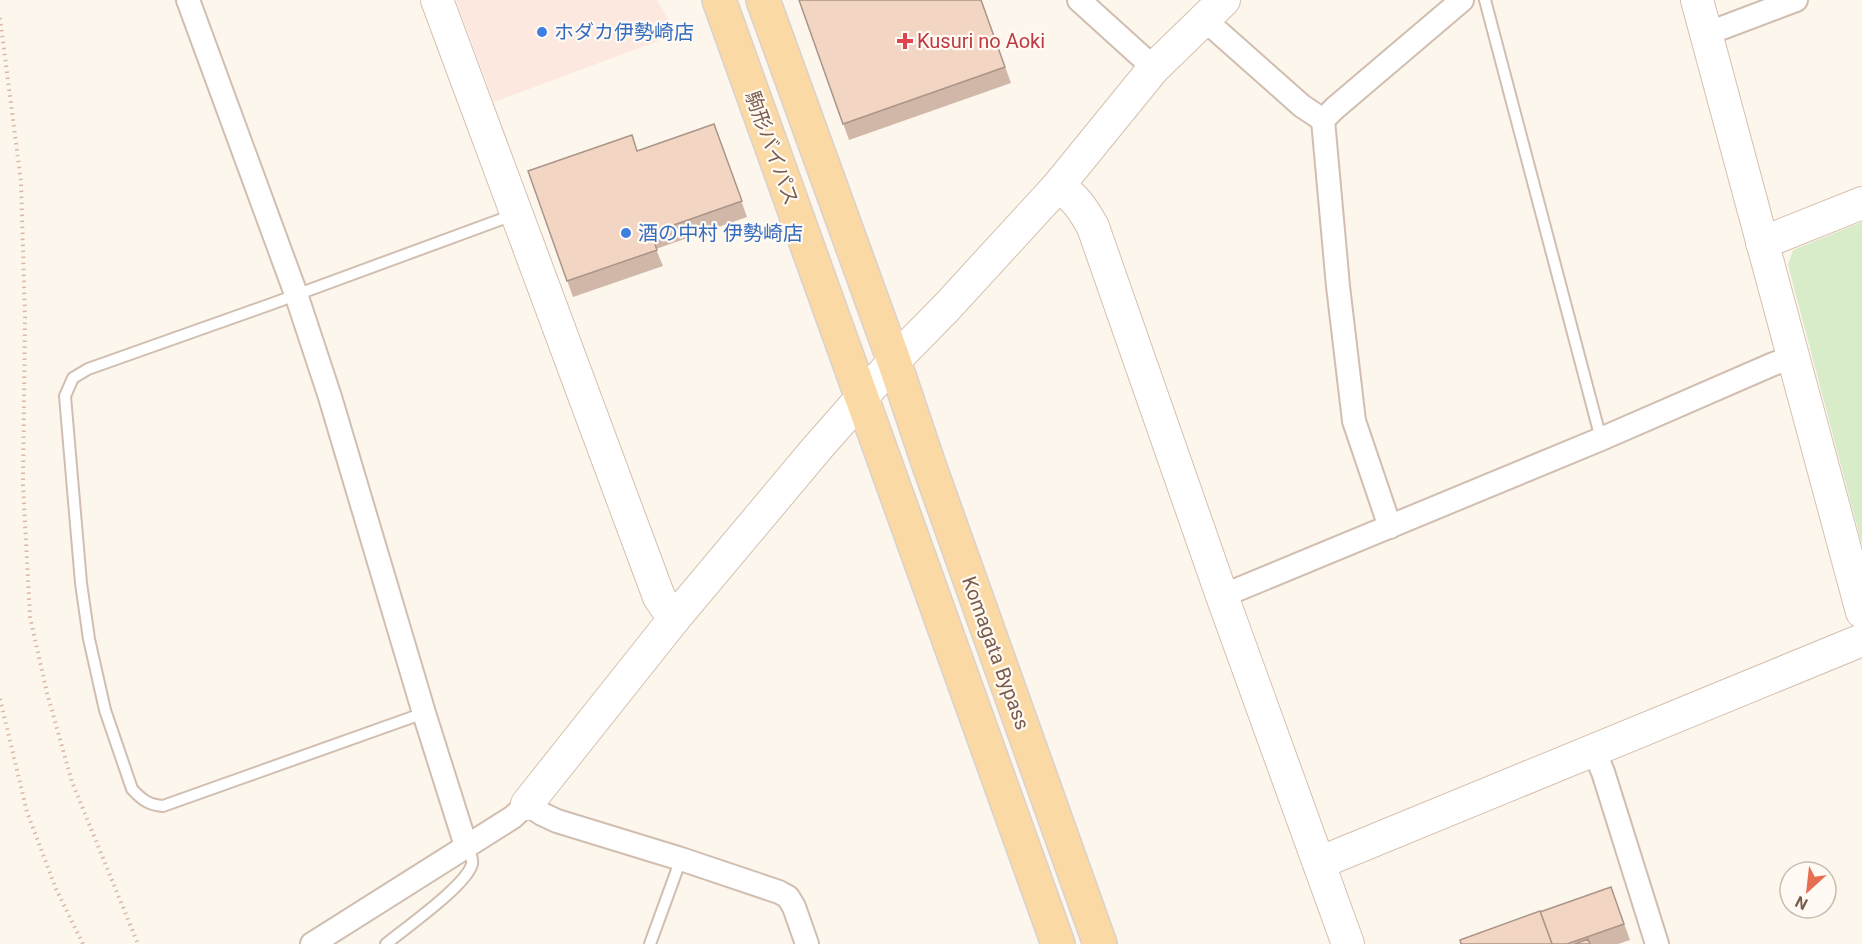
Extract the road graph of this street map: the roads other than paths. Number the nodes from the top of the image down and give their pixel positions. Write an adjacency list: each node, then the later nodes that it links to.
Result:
1 (188, 0): 18 (street)
2 (437, 0): 16 (street)
3 (719, 0): 21 (main road, 駒形バイパス)
4 (763, 0): 20 (main road)
5 (1079, 0): 12 (street)
6 (1462, 0): 13 (street)
7 (1485, 0): 22 (lane)
8 (1697, 0): 11 (street)
9 (1796, 0): 11 (street)
10 (1214, 10): 12 (street); 13 (street)
11 (1706, 34): 17 (street)
12 (1155, 68): 14 (street)
13 (1323, 120): 23 (street)
14 (1058, 186): 20 (street); 24 (street)
15 (1862, 203): 17 (street)
16 (516, 214): 18 (lane); 26 (street)
17 (1762, 243): 19 (street)
18 (297, 294): 28 (street); 28 (lane)
19 (1792, 357): 22 (street); 25 (street)
20 (894, 361): 21 (street); 39 (main road, Komagata Bypass)
21 (862, 397): 26 (street); 38 (main road, Komagata Bypass)
22 (1601, 439): 23 (street)
23 (1390, 527): 24 (street)
24 (1222, 596): 33 (street)
25 (1862, 612)
26 (674, 619): 30 (street)
27 (1862, 640): 29 (street)
28 (424, 713): 31 (street)
29 (1593, 749): 33 (street); 41 (street)
30 (527, 804): 31 (street); 32 (street)
31 (466, 846): 34 (street); 35 (lane)
32 (681, 859): 36 (lane); 37 (street)
33 (1319, 863): 40 (street)
34 (312, 944)
35 (386, 944)
36 (650, 944)
37 (807, 944)
38 (1058, 944)
39 (1100, 944)
40 (1348, 944)
41 (1657, 944)

